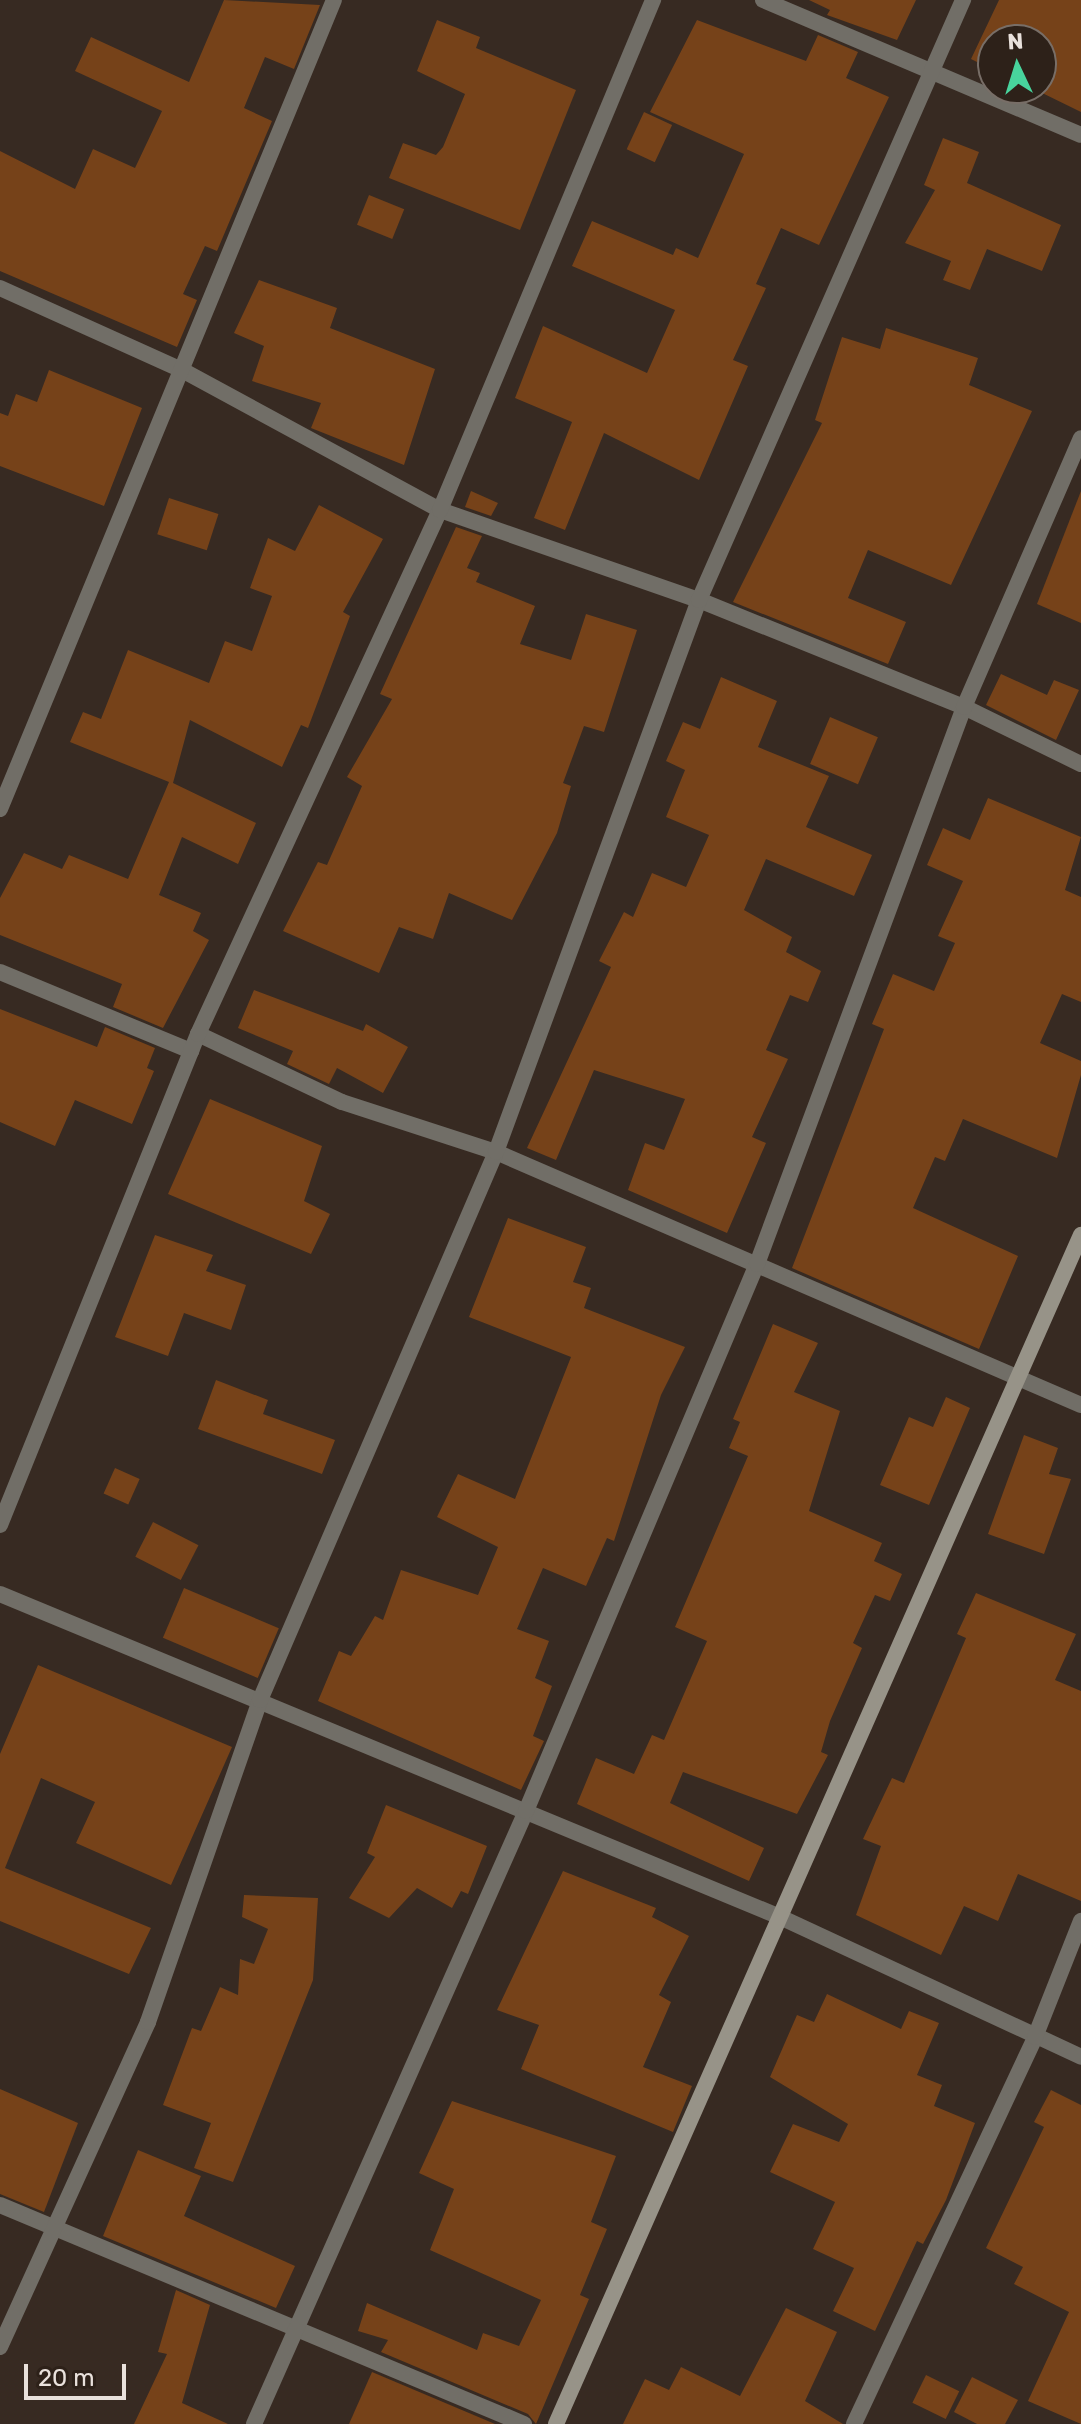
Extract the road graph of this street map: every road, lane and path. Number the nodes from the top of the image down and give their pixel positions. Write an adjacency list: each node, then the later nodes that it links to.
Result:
1 (334, 0): 8 (street)
2 (653, 0): 10 (street)
3 (763, 0): 5 (street)
4 (963, 0): 5 (street)
5 (933, 67): 6 (street); 11 (street)
6 (1081, 135)
7 (0, 288): 8 (street)
8 (182, 370): 10 (street); 14 (street)
9 (1081, 438): 12 (street)
10 (440, 510): 11 (street); 17 (street)
11 (699, 600): 12 (street); 19 (street)
12 (964, 707): 13 (street); 21 (street)
13 (1081, 764)
14 (8, 770): 15 (street)
15 (0, 809)
16 (0, 972): 18 (street)
17 (198, 1034): 18 (street); 19 (street)
18 (191, 1051): 24 (street)
19 (496, 1152): 21 (street); 26 (street)
20 (1081, 1235): 22 (street)
21 (757, 1264): 22 (street); 27 (street)
22 (1019, 1375): 23 (street); 28 (street)
23 (1081, 1405)
24 (0, 1525)
25 (0, 1594): 26 (street)
26 (260, 1700): 27 (street); 33 (street)
27 (526, 1811): 28 (street); 34 (street)
28 (780, 1917): 30 (street); 38 (street)
29 (1081, 1921): 30 (street)
30 (1035, 2037): 31 (street); 39 (street)
31 (1081, 2057)
32 (0, 2205): 33 (street)
33 (55, 2227): 34 (street); 35 (street)
34 (300, 2327): 36 (street); 37 (street)
35 (0, 2347)
36 (254, 2424)
37 (524, 2424)
38 (556, 2424)
39 (854, 2424)

